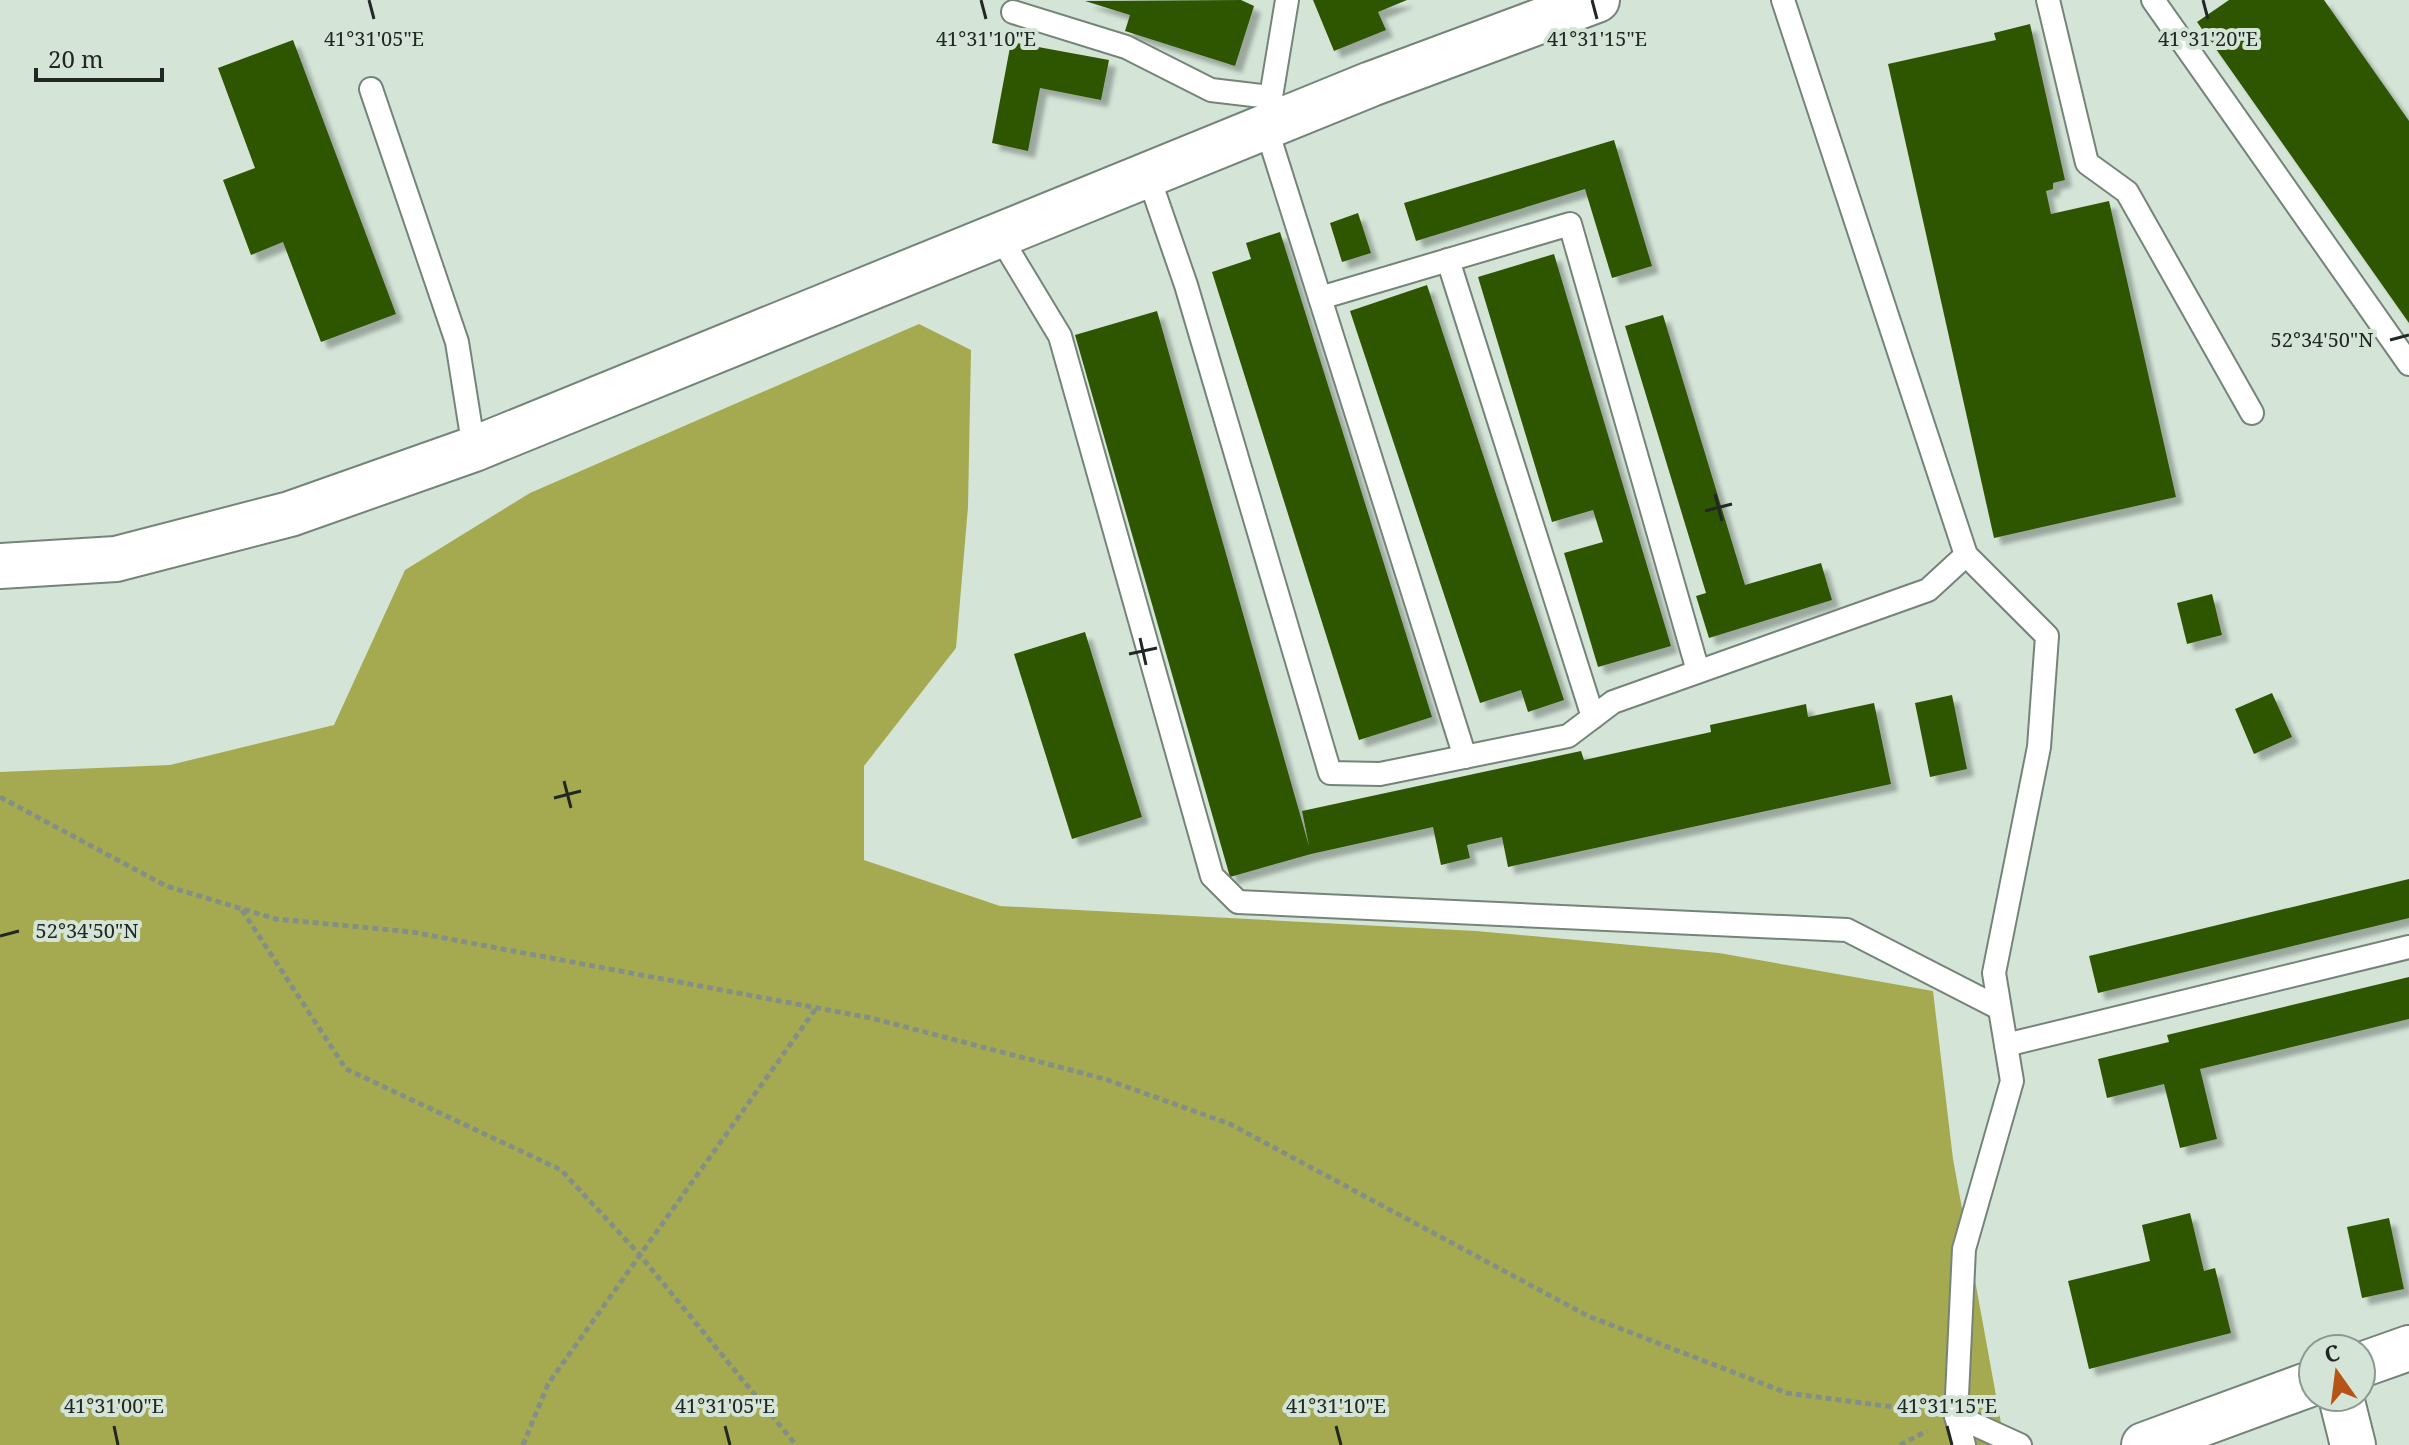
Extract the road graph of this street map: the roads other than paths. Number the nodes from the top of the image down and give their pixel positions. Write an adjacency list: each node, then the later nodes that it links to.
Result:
1 (1287, 0): 8 (lane)
2 (1597, 0): 8 (street)
3 (1783, 0): 16 (lane)
4 (2048, 0): 14 (lane)
5 (2153, 0): 13 (lane)
6 (1013, 12): 8 (lane)
7 (371, 89): 15 (lane)
8 (1268, 112): 9 (street); 12 (lane)
9 (1148, 175): 10 (street); 20 (lane)
10 (999, 235): 15 (street); 22 (lane)
11 (1448, 260): 12 (lane); 18 (lane); 19 (lane)
12 (1320, 298): 20 (lane)
13 (2409, 364)
14 (2252, 413)
15 (474, 449): 17 (street)
16 (1966, 555): 18 (lane); 22 (lane)
17 (0, 566)
18 (1698, 671): 19 (lane)
19 (1593, 717): 20 (lane)
20 (1465, 757)
21 (2409, 947): 23 (lane)
22 (1999, 1008): 23 (lane)
23 (2006, 1045): 28 (lane)
24 (2409, 1348): 25 (street)
25 (2377, 1359)
26 (2297, 1389): 31 (street)
27 (2345, 1413): 32 (street)
28 (1956, 1416): 29 (lane); 30 (lane)
29 (1964, 1445)
30 (2020, 1445)
31 (2144, 1445)
32 (2353, 1445)

